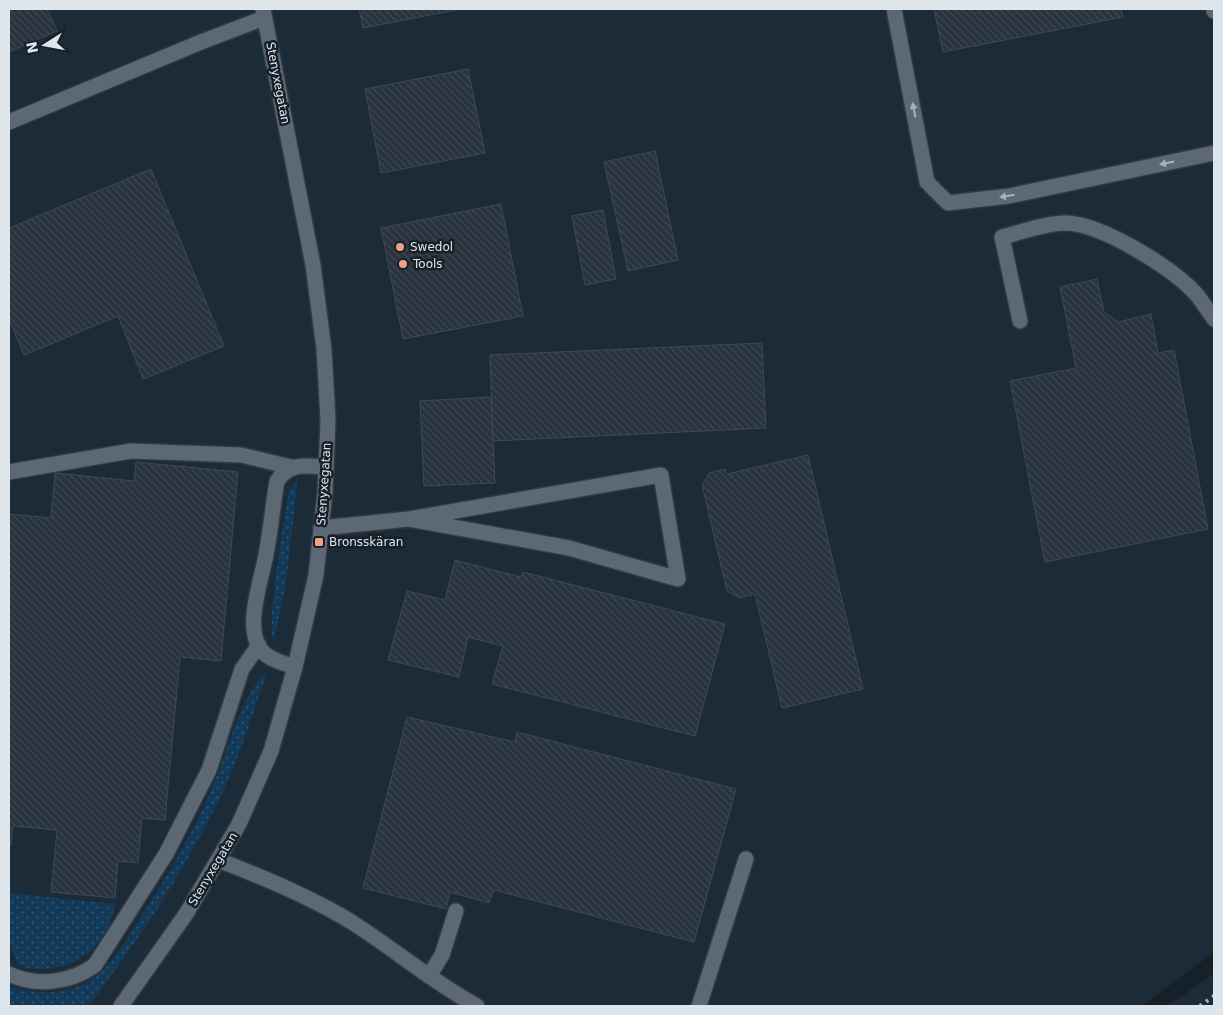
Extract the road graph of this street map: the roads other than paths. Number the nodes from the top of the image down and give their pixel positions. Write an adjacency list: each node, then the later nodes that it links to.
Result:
1 (894, 9): 4 (street, one-way to 1)
2 (264, 13): 3 (street); 7 (street, Stenyxegatan)
3 (9, 122)
4 (1214, 153)
5 (1214, 319): 6 (street)
6 (1020, 321)
7 (326, 467): 8 (street); 11 (street, Stenyxegatan)
8 (291, 468): 9 (street); 12 (street)
9 (9, 472)
10 (409, 519): 10 (street); 11 (street)
11 (321, 528): 13 (street, Stenyxegatan)
12 (259, 645): 13 (street); 17 (street)
13 (295, 667): 14 (street, Stenyxegatan)
14 (218, 860): 18 (street); 19 (street, Stenyxegatan)
15 (746, 860): 21 (street)
16 (456, 911): 18 (street)
17 (9, 974)
18 (429, 976): 20 (street)
19 (120, 1006)
20 (477, 1006)
21 (699, 1006)

